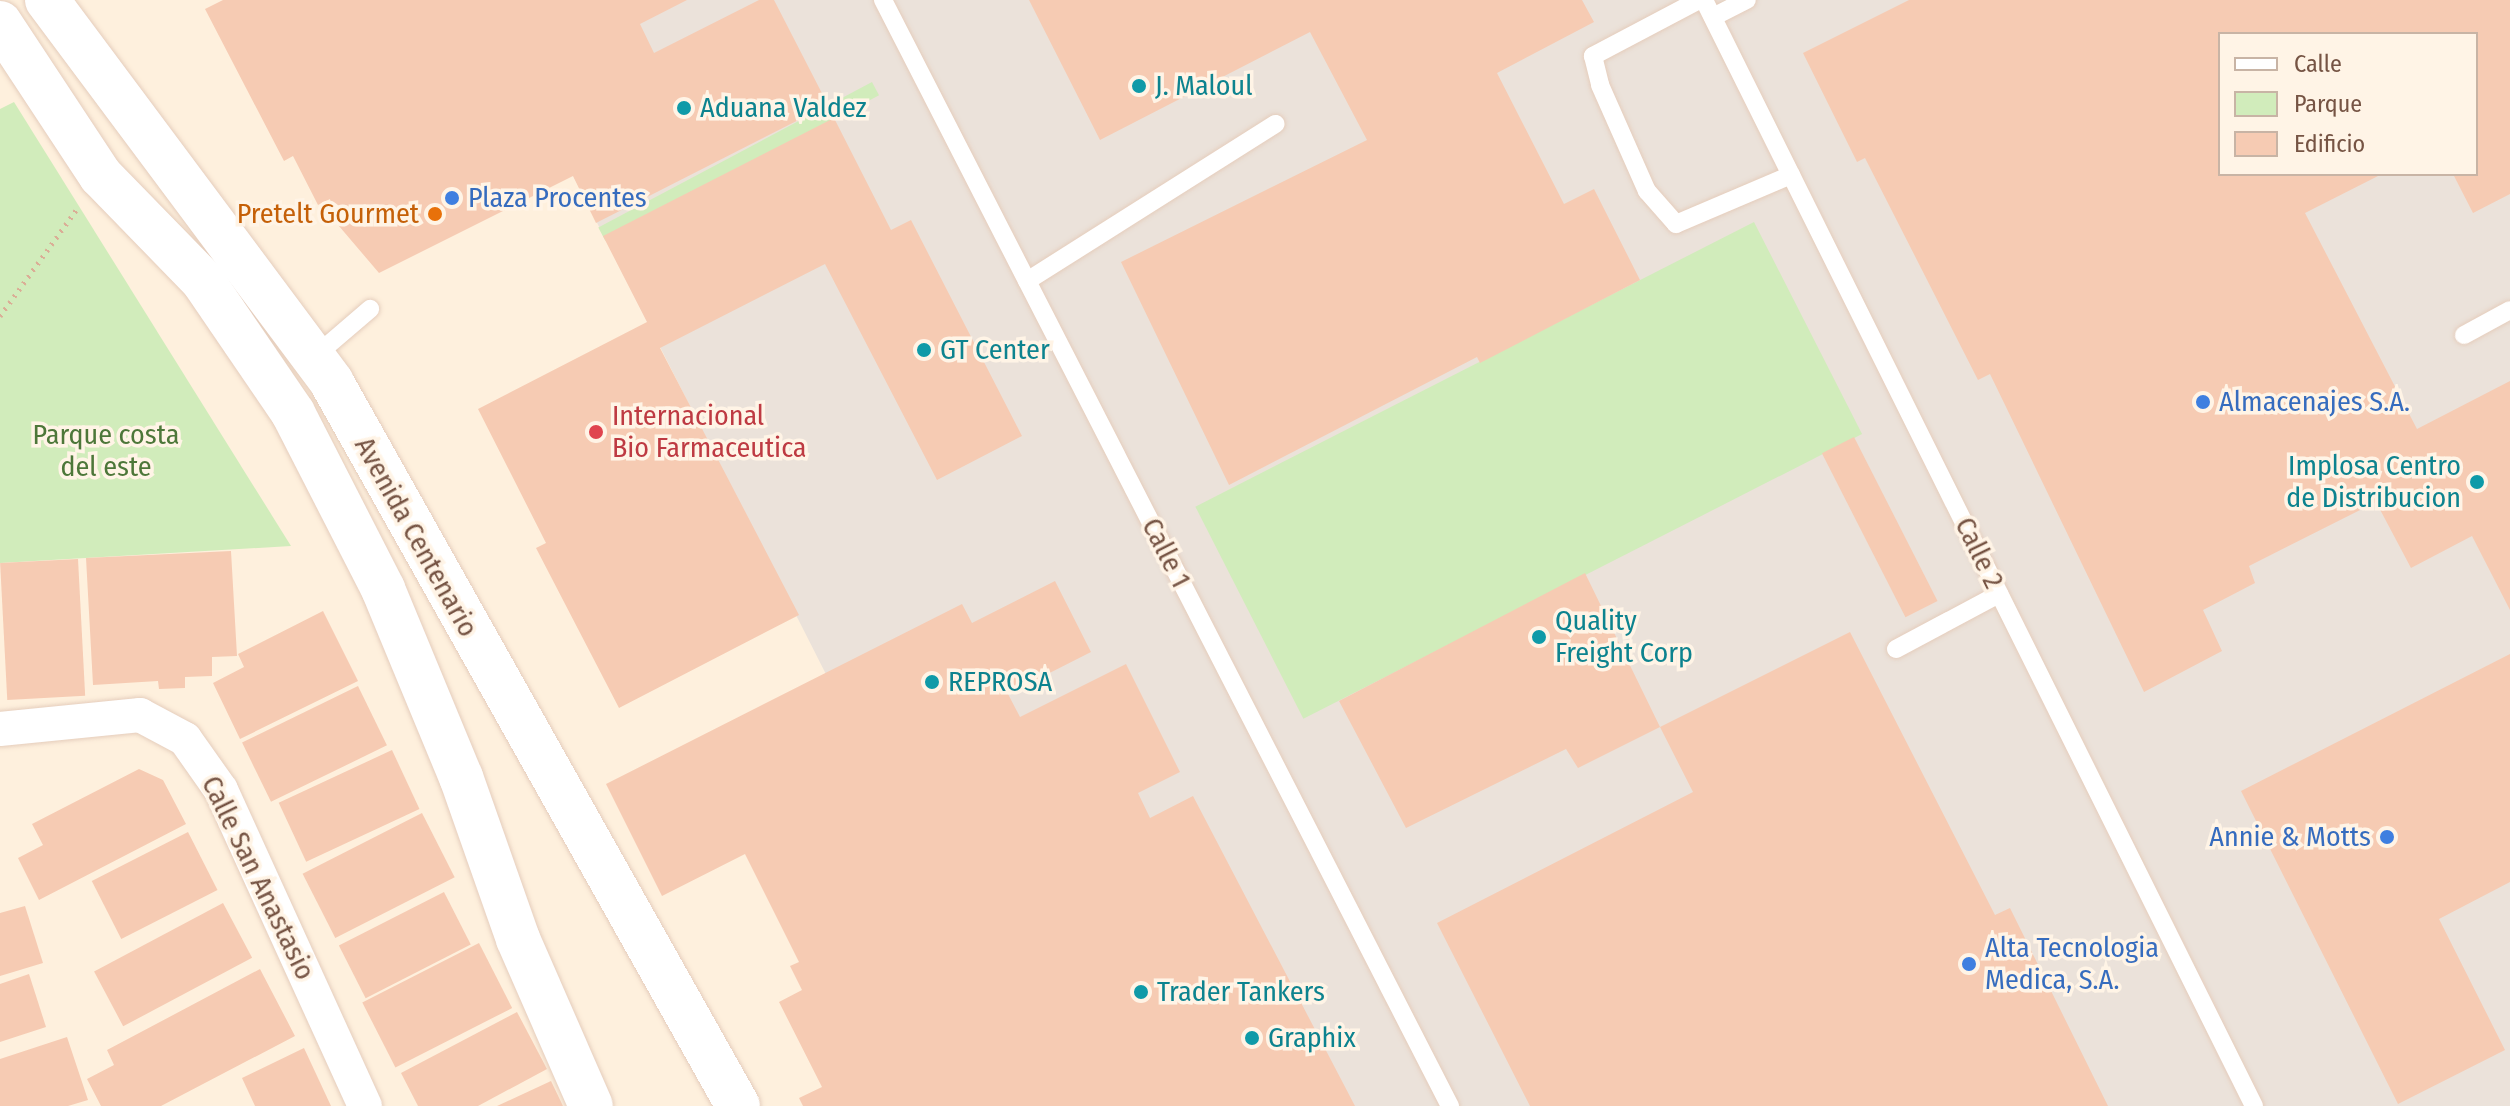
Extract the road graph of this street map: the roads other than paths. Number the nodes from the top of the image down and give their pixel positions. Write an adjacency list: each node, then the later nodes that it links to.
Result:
1 (47, 0): 13 (main road, Avenida Centenario)
2 (883, 0): 9 (lane, Calle 1)
3 (1701, 0): 5 (lane, Calle 2); 8 (lane)
4 (1747, 0): 5 (lane)
5 (1713, 17): 8 (lane, Calle 2)
6 (0, 23): 19 (main road, Avenida Centenario)
7 (1275, 124): 9 (lane)
8 (1791, 175): 14 (lane, Calle 2)
9 (1027, 281): 20 (lane, Calle 1)
10 (370, 309): 13 (lane)
11 (2510, 310): 12 (lane)
12 (2464, 335)
13 (314, 357): 17 (main road, Avenida Centenario)
14 (1999, 594): 15 (lane); 21 (lane, Calle 2)
15 (1896, 649)
16 (0, 729): 18 (street, Calle San Anastasio)
17 (723, 1094)
18 (365, 1106)
19 (591, 1106)
20 (1450, 1106)
21 (2254, 1106)

